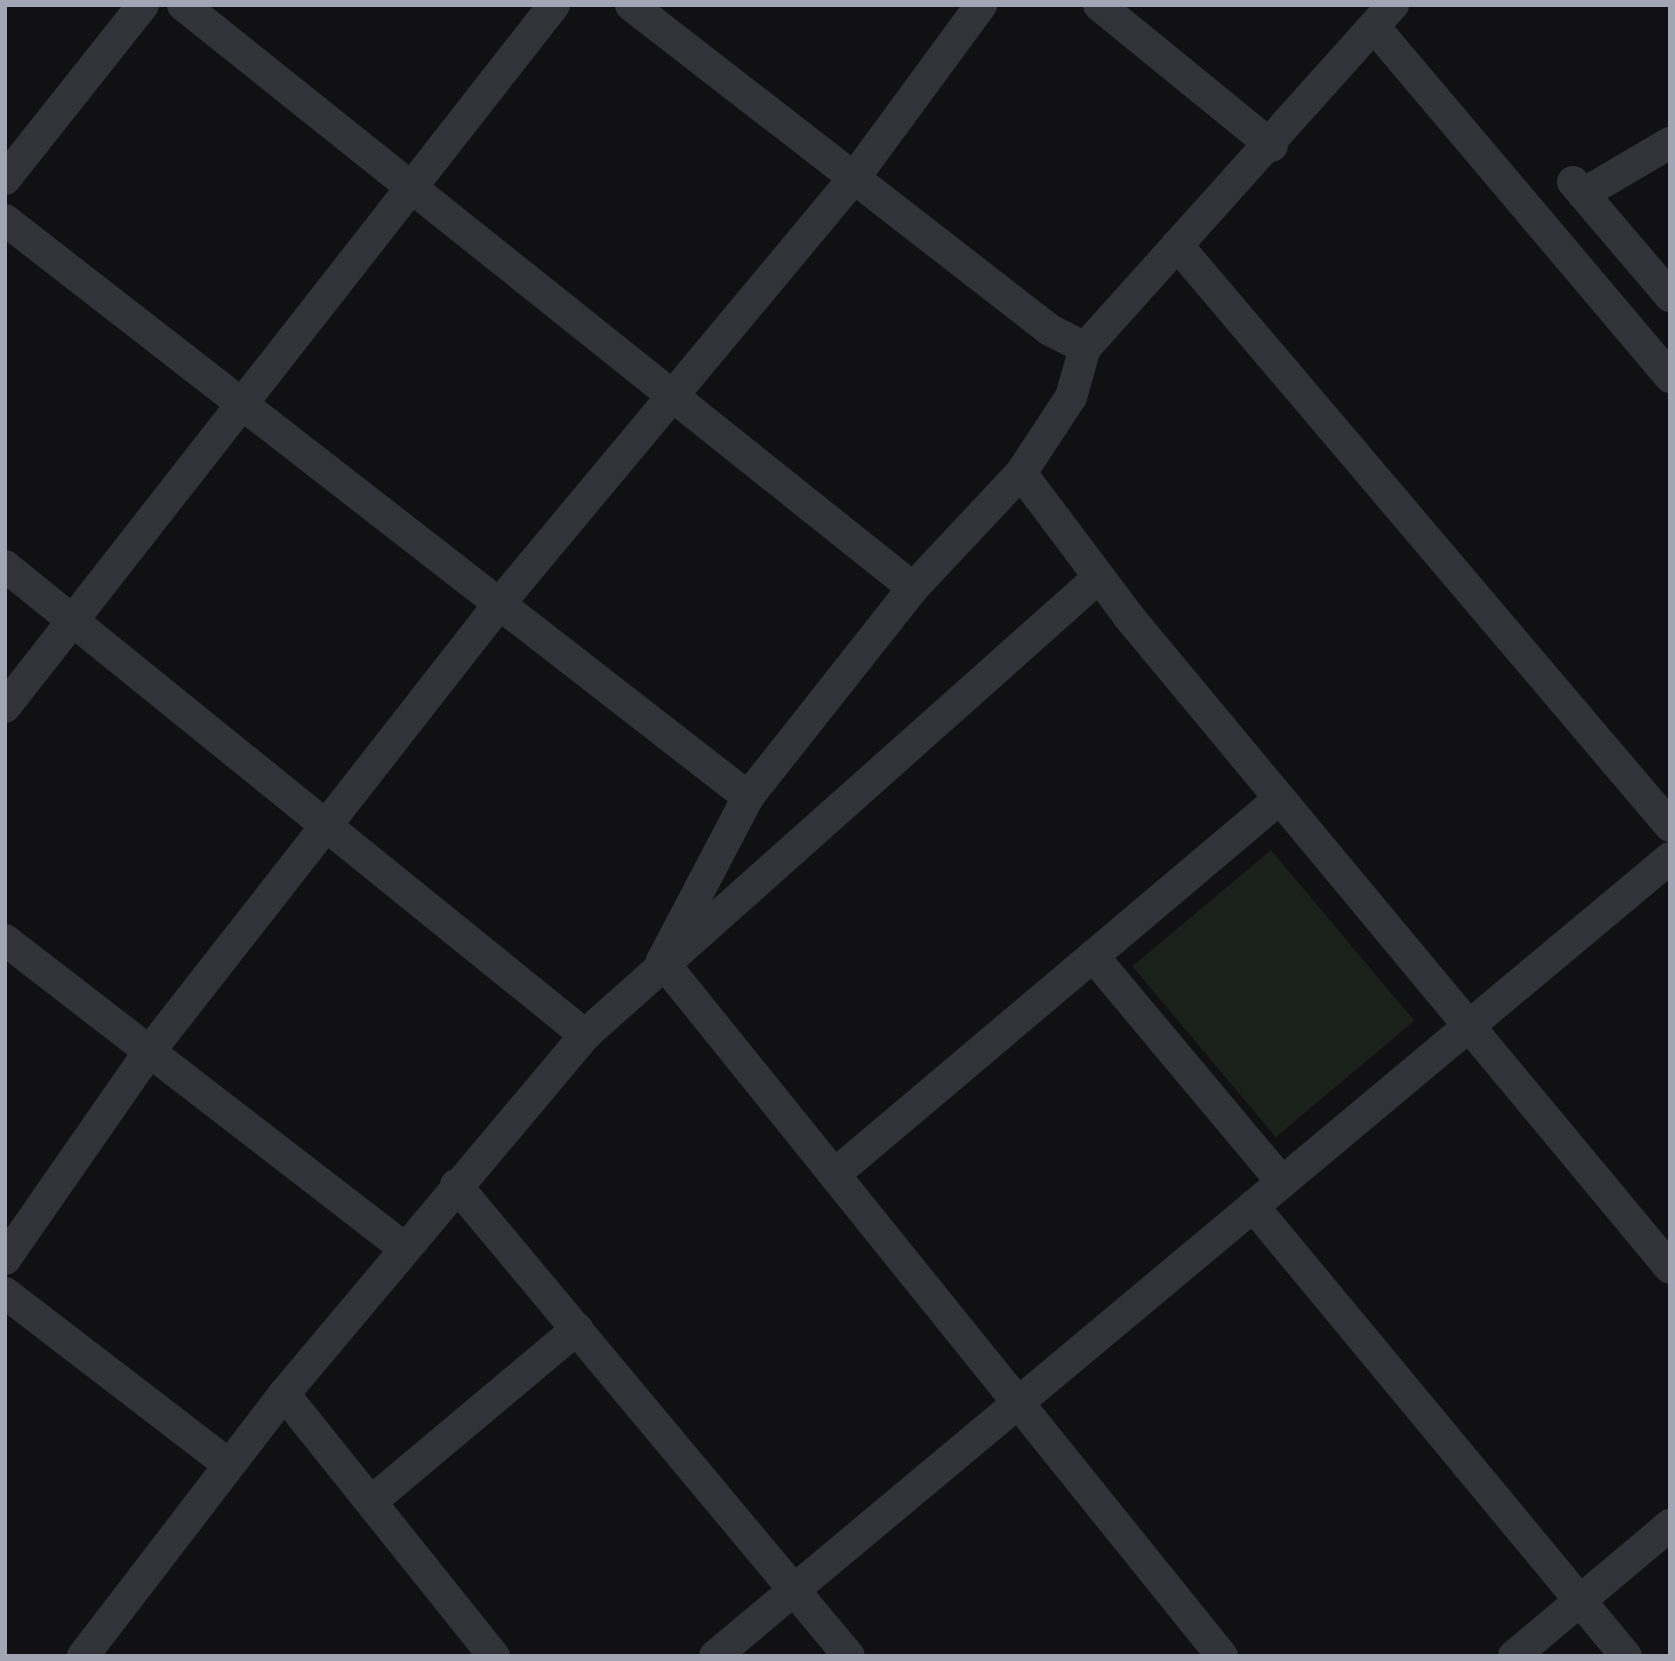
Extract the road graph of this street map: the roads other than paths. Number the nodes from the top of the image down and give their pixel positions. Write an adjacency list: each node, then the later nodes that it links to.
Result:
1 (143, 5): 11 (street)
2 (183, 5): 12 (street)
3 (554, 5): 12 (street)
4 (631, 5): 10 (street)
5 (981, 5): 10 (street)
6 (1098, 5): 9 (street)
7 (1385, 17): 9 (street); 17 (street)
8 (1670, 143): 15 (street)
9 (1272, 146): 14 (street)
10 (854, 178): 16 (street); 18 (street)
11 (5, 179)
12 (412, 186): 18 (street); 19 (street)
13 (5, 220): 19 (street)
14 (1177, 245): 16 (street); 29 (street)
15 (1670, 296)
16 (1085, 348): 20 (street)
17 (1670, 377)
18 (677, 396): 23 (street); 24 (street)
19 (242, 403): 24 (street); 25 (street)
20 (1021, 473): 22 (street); 23 (street)
21 (5, 566): 25 (street)
22 (1099, 577): 28 (street); 34 (street)
23 (913, 587): 27 (street)
24 (500, 603): 27 (street); 30 (street)
25 (73, 621): 26 (street); 30 (street)
26 (5, 707)
27 (748, 797): 34 (street)
28 (1279, 799): 33 (street); 35 (street)
29 (1670, 826)
30 (330, 828): 36 (street); 37 (street)
31 (1670, 858): 35 (street)
32 (5, 940): 37 (street)
33 (1093, 956): 38 (street); 39 (street)
34 (662, 961): 36 (street); 38 (street)
35 (1466, 1028): 39 (street); 44 (street)
36 (585, 1035): 40 (street)
37 (149, 1052): 42 (street); 43 (street)
38 (835, 1174): 48 (street)
39 (1282, 1182): 41 (street)
40 (456, 1185): 42 (street); 46 (street)
41 (1254, 1206): 48 (street); 53 (street)
42 (403, 1247): 47 (street)
43 (5, 1259)
44 (1670, 1268)
45 (9, 1302): 49 (street)
46 (577, 1329): 50 (street); 52 (street)
47 (284, 1394): 49 (street); 50 (street)
48 (1018, 1403): 52 (street); 58 (street)
49 (228, 1464): 54 (street)
50 (372, 1501): 55 (street)
51 (1670, 1525): 53 (street)
52 (795, 1589): 56 (street); 57 (street)
53 (1578, 1602): 59 (street); 60 (street)
54 (83, 1656)
55 (495, 1656)
56 (715, 1656)
57 (849, 1656)
58 (1222, 1656)
59 (1514, 1656)
60 (1626, 1656)

